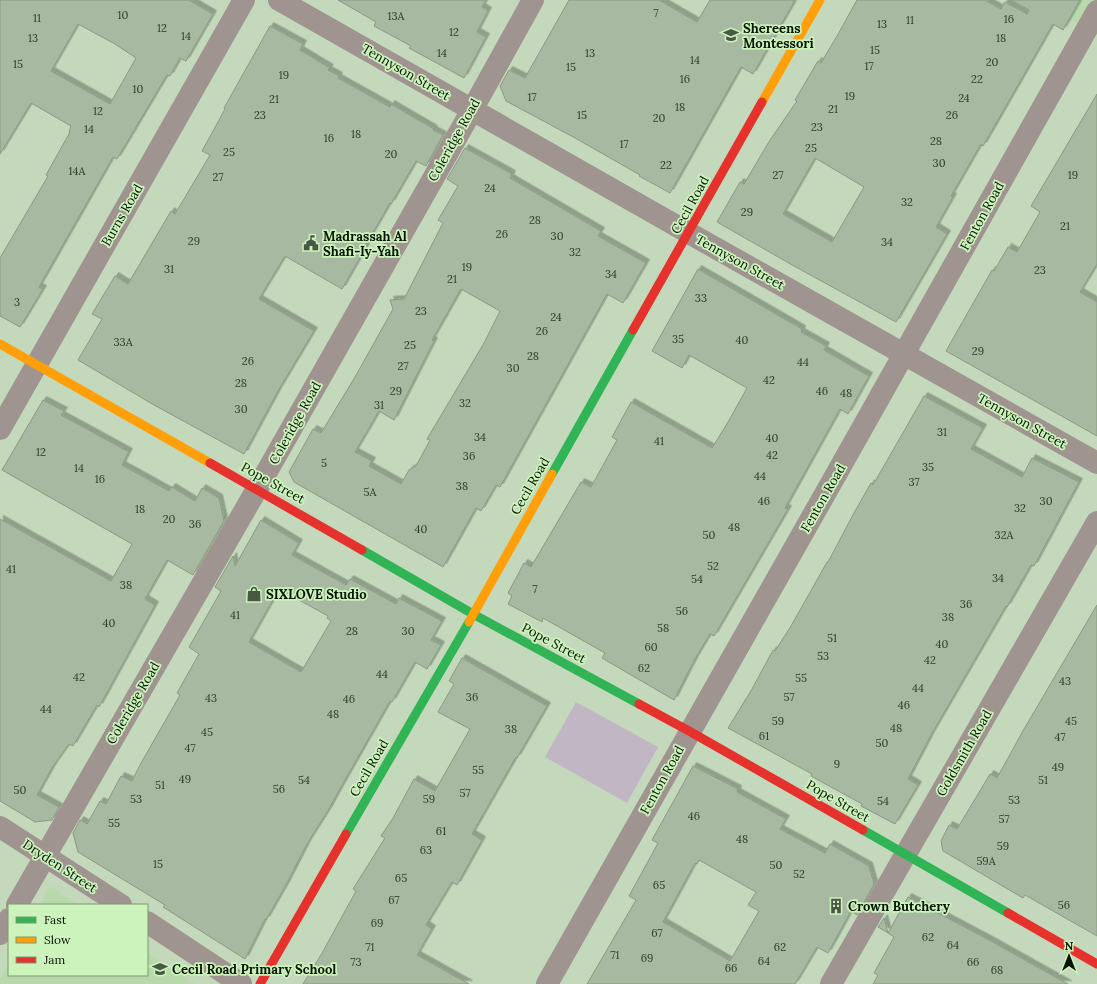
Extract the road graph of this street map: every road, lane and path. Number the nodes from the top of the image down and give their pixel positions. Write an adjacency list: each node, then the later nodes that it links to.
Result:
1 (244, 0): 10 (street, Burns Road)
2 (279, 0): 6 (street, Tennyson Street)
3 (532, 0): 6 (street, Coleridge Road)
4 (820, 0): 7 (street, Cecil Road)
5 (1097, 12): 9 (street, Fenton Road)
6 (472, 110): 7 (street, Tennyson Street); 13 (street, Coleridge Road)
7 (688, 233): 9 (street, Tennyson Street); 15 (street, Cecil Road)
8 (0, 344): 10 (street, Pope Street)
9 (904, 355): 12 (street, Tennyson Street); 16 (street, Fenton Road)
10 (37, 365): 11 (street, Burns Road); 13 (street, Pope Street)
11 (0, 429)
12 (1097, 463)
13 (257, 489): 15 (street, Pope Street); 19 (street, Coleridge Road)
14 (1097, 522): 18 (street, Goldsmith Road)
15 (472, 614): 16 (street, Pope Street); 27 (street, Cecil Road)
16 (689, 731): 18 (street, Pope Street); 28 (street, Fenton Road)
17 (0, 827): 19 (street, Dryden Street)
18 (906, 854): 25 (street, Pope Street); 29 (street, Goldsmith Road)
19 (45, 855): 20 (street, Coleridge Road); 21 (street, Dryden Street)
20 (18, 904)
21 (119, 904)
22 (8, 920): 24 (street)
23 (148, 923): 26 (street)
24 (0, 934)
25 (1097, 964)
26 (241, 984)
27 (260, 984)
28 (547, 984)
29 (831, 984)

